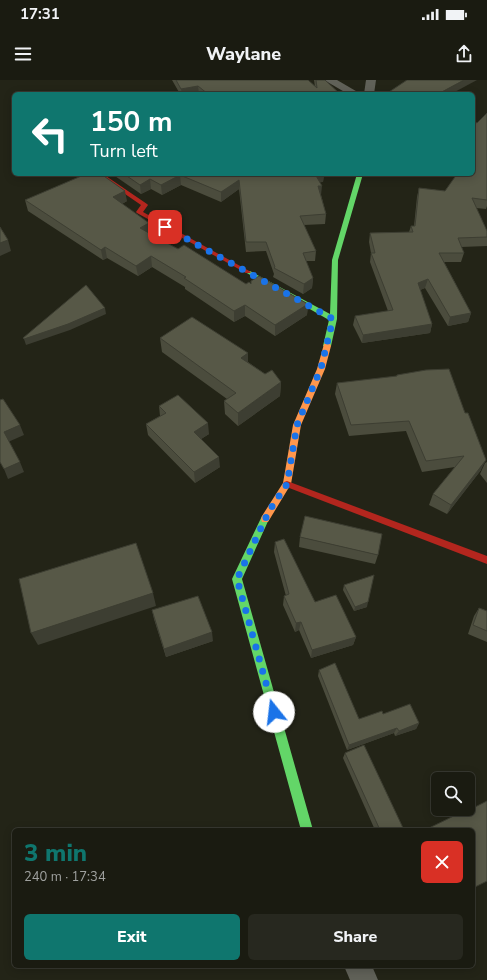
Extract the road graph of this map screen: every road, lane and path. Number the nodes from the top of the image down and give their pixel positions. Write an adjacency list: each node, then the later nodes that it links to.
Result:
1 (329, 80): 3 (street)
2 (371, 80): 4 (street)
3 (352, 92)
4 (369, 92)
5 (102, 176): 7 (street)
6 (359, 176): 7 (street)
7 (333, 319): 8 (street)
8 (287, 484): 9 (street); 10 (street)
9 (487, 560)
10 (306, 828)
11 (359, 968): 12 (street)
12 (364, 980)

